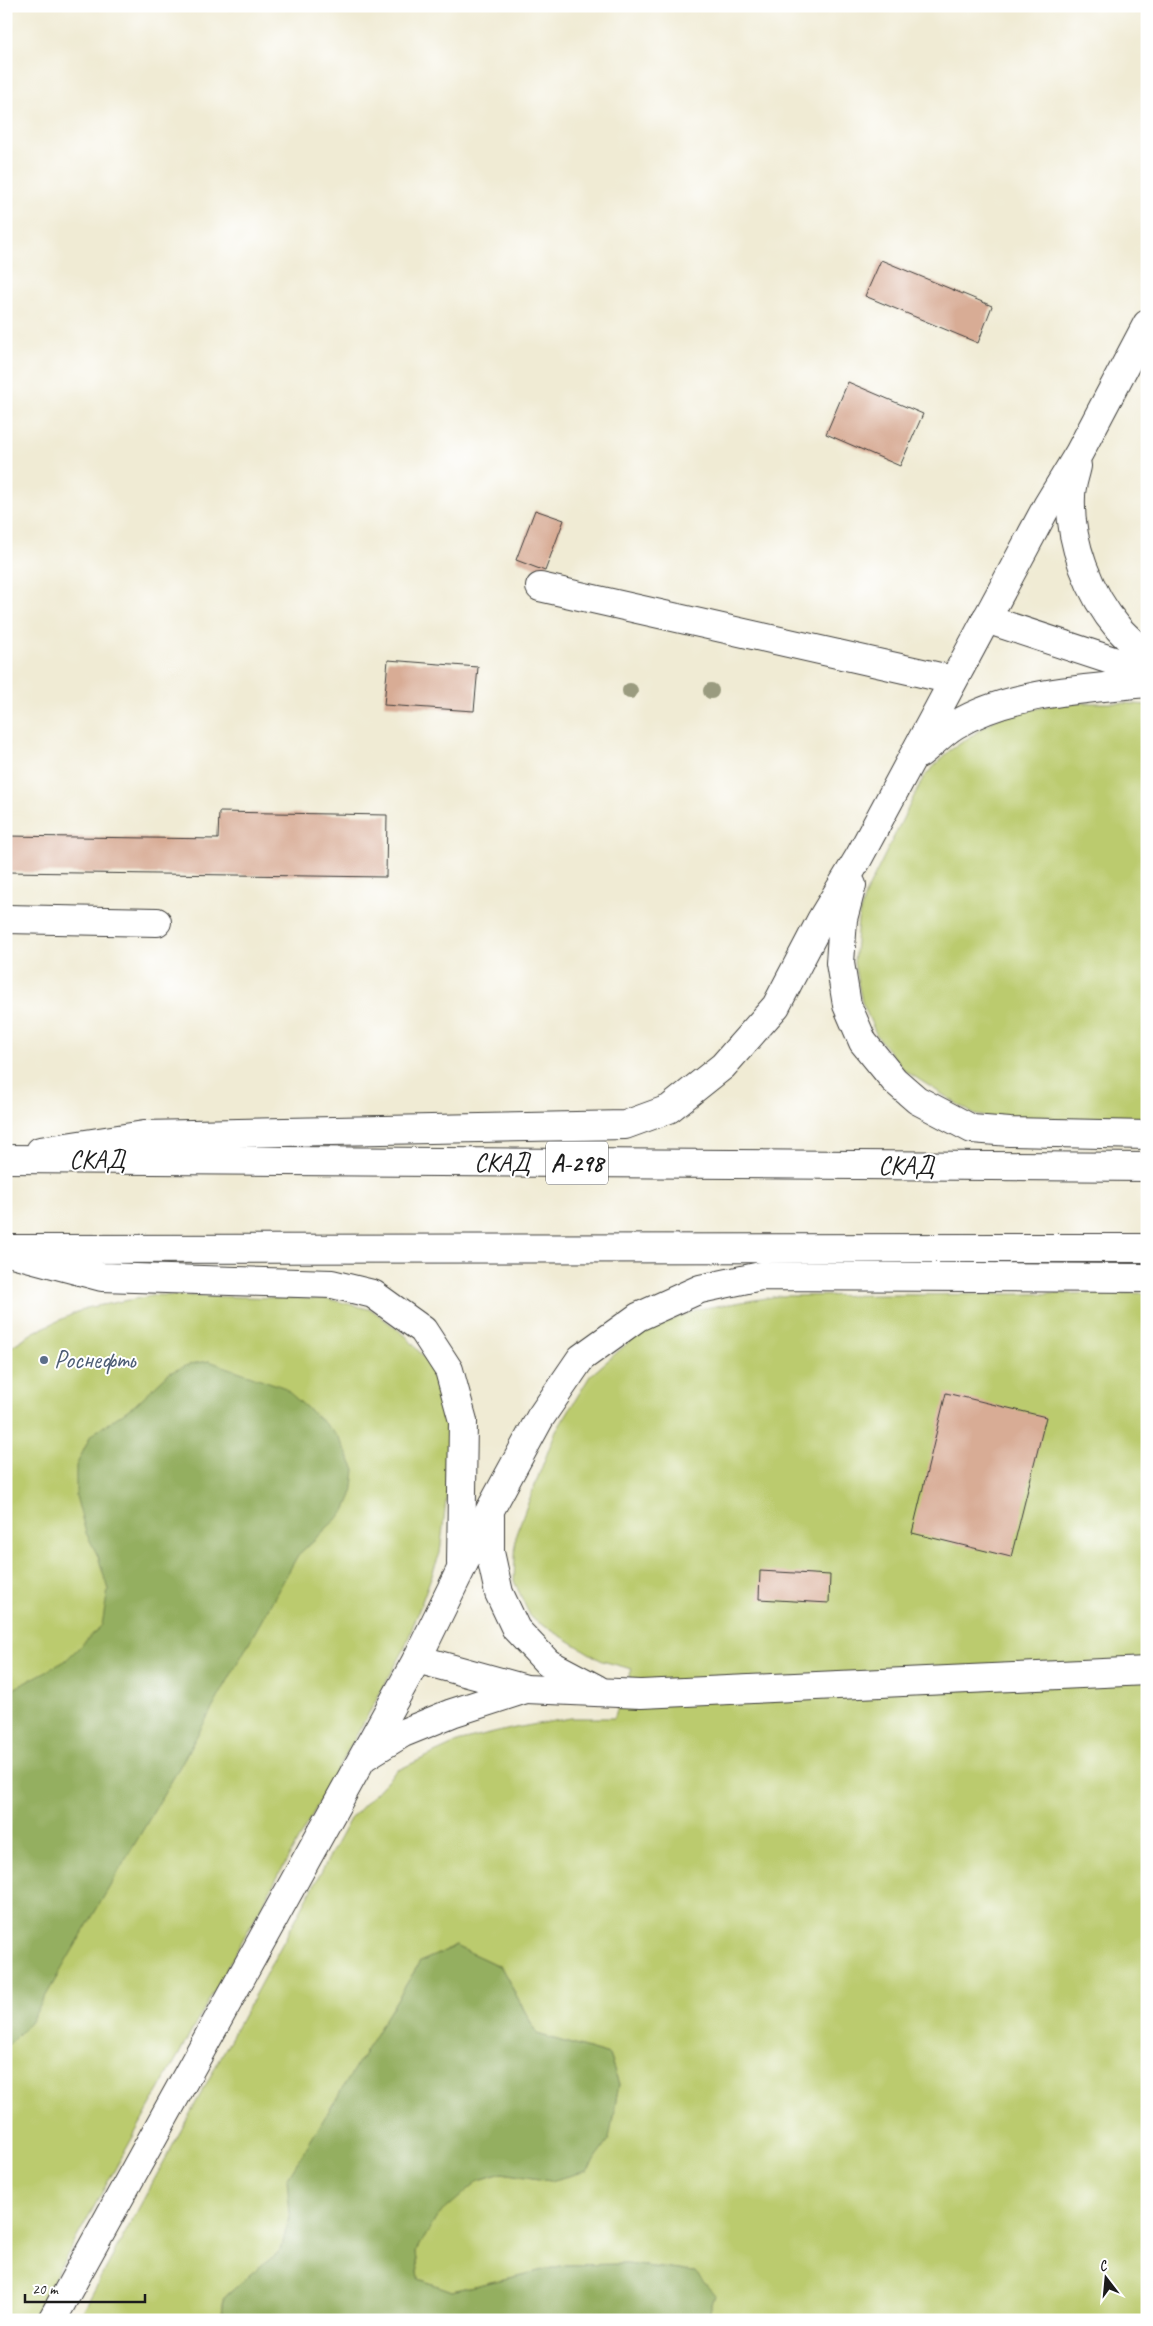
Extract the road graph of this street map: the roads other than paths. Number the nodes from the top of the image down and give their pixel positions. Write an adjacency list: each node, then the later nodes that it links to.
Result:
1 (1147, 324): 2 (main road)
2 (1079, 453): 4 (main road); 5 (main road)
3 (540, 587): 7 (main road)
4 (986, 619): 6 (main road); 7 (main road)
5 (1147, 656)
6 (1147, 672)
7 (953, 680): 9 (main road)
8 (1147, 683): 9 (main road)
9 (908, 763): 10 (main road)
10 (859, 857): 13 (main road); 14 (main road)
11 (6, 919): 12 (main road)
12 (157, 922)
13 (1147, 1135)
14 (6, 1158): 15 (main road, СКАД / А-298)
15 (1147, 1167)
16 (1147, 1248): 17 (main road)
17 (6, 1251): 20 (main road)
18 (1147, 1278): 19 (main road)
19 (490, 1510): 20 (main road); 24 (main road)
20 (461, 1569): 21 (main road)
21 (417, 1659): 23 (main road); 25 (main road)
22 (1147, 1671): 24 (main road)
23 (526, 1690): 24 (main road); 25 (main road)
24 (603, 1692)
25 (362, 1758): 26 (main road)
26 (52, 2320)

